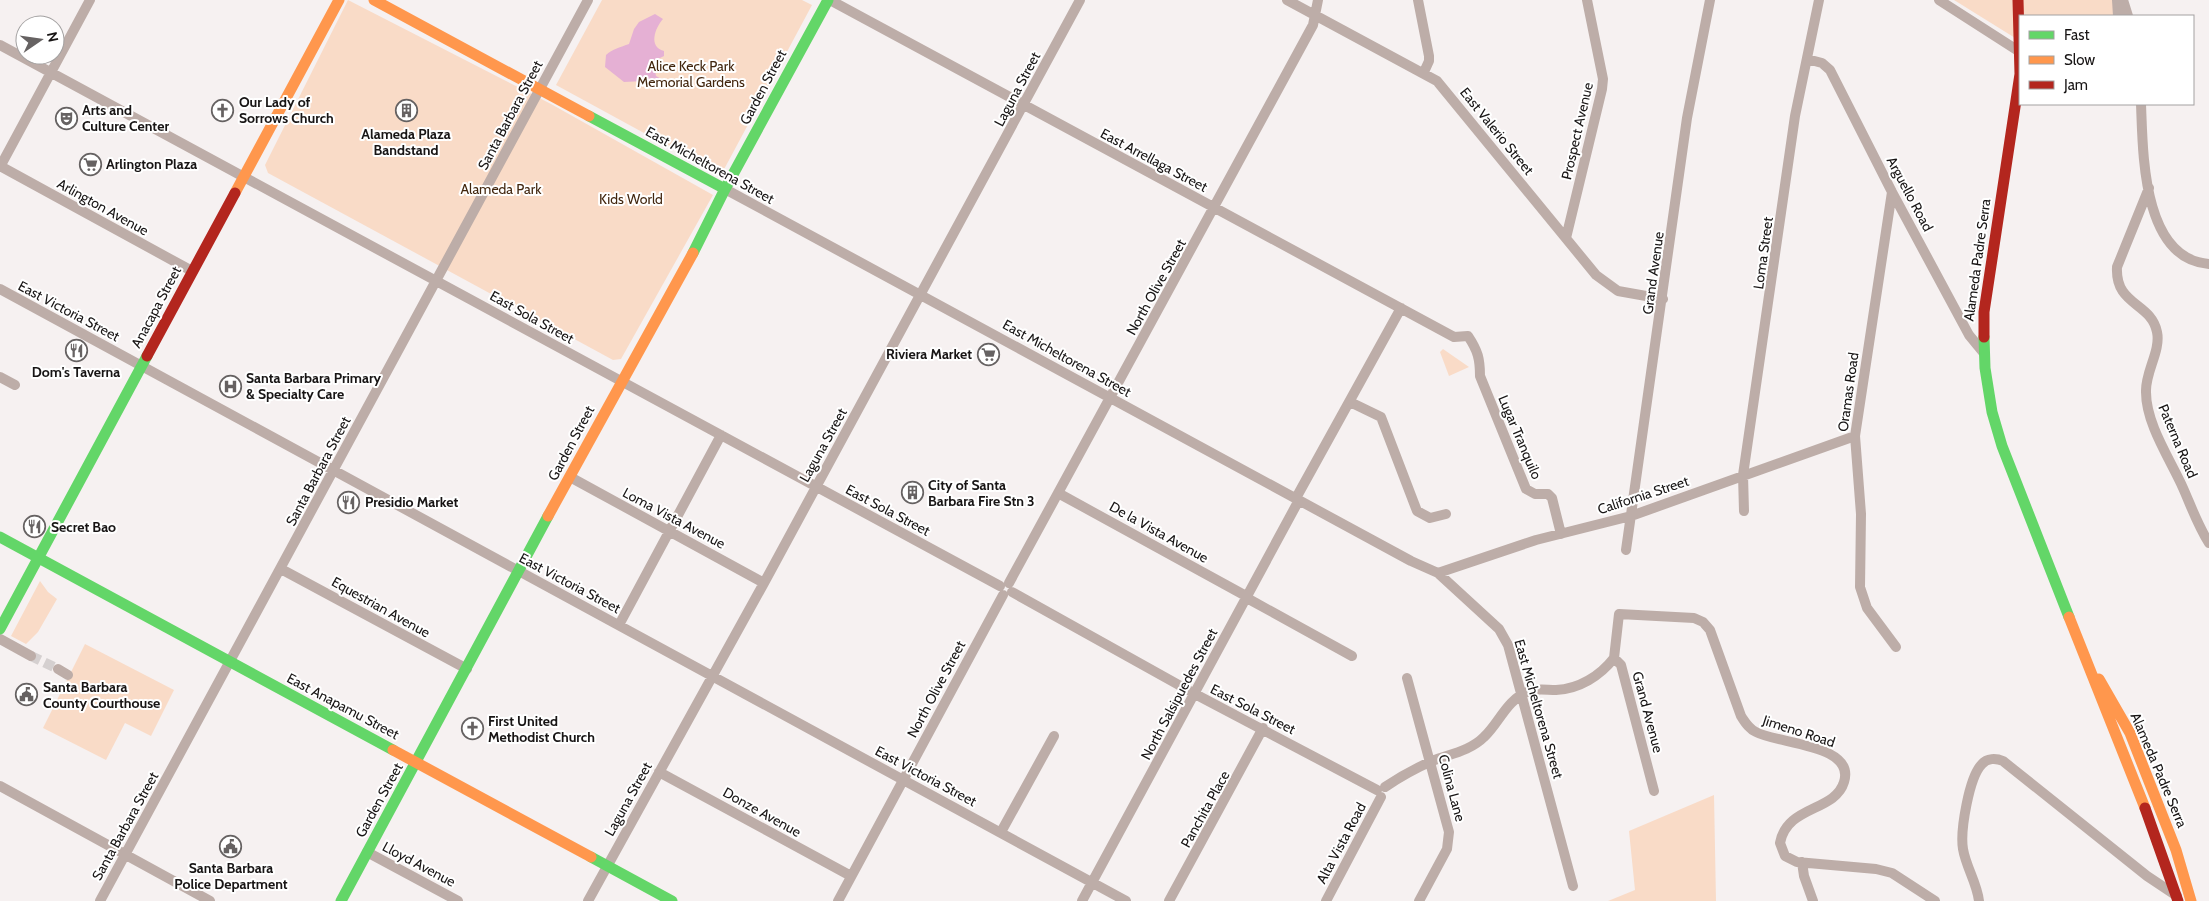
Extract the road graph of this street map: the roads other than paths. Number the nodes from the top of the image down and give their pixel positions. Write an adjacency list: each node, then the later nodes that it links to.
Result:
1 (90, 0): 25 (street)
2 (339, 0): 31 (street, Anacapa Street)
3 (374, 0): 27 (street, East Micheltorena Street)
4 (588, 0): 27 (street, Santa Barbara Street)
5 (829, 0): 28 (street, East Arrellaga Street); 33 (street, Garden Street)
6 (1080, 0): 28 (street, Laguna Street)
7 (1288, 0): 17 (street, East Valerio Street)
8 (1318, 0): 17 (street, North Olive Street)
9 (1418, 0): 26 (street)
10 (1586, 0): 36 (street, Prospect Avenue)
11 (1710, 0): 42 (street, Grand Avenue)
12 (1819, 0): 23 (street, Loma Street)
13 (1939, 0): 22 (street)
14 (2018, 0): 20 (street, Alameda Padre Serra)
15 (2118, 0): 18 (street)
16 (2123, 0): 19 (street)
17 (1315, 14): 26 (street, East Valerio Street); 35 (street, North Olive Street)
18 (2118, 15)
19 (2128, 15)
20 (2019, 26)
21 (0, 45): 25 (street, East Sola Street)
22 (2019, 51)
23 (1807, 60): 34 (street, Arguello Road); 55 (street, Loma Street)
24 (2019, 64): 45 (street, Alameda Padre Serra)
25 (51, 72): 30 (street); 31 (street, East Sola Street)
26 (1424, 72): 36 (street, East Valerio Street)
27 (538, 89): 33 (street, East Micheltorena Street); 39 (street, Santa Barbara Street)
28 (1024, 105): 35 (street, East Arrellaga Street); 41 (street, Laguna Street)
29 (2141, 105): 32 (street)
30 (0, 166): 38 (street, Arlington Avenue)
31 (244, 176): 38 (street, Anacapa Street); 39 (street, East Sola Street)
32 (2149, 188): 37 (street); 66 (street, Paterna Road)
33 (725, 189): 41 (street, East Micheltorena Street); 48 (street, Garden Street)
34 (1892, 192): 45 (street, Arguello Road); 53 (street, Oramas Road)
35 (1214, 207): 43 (street, East Arrellaga Street); 50 (street, North Olive Street)
36 (1566, 238): 42 (street, East Valerio Street)
37 (2209, 264)
38 (192, 270): 46 (street, Anacapa Street)
39 (436, 279): 48 (street, East Sola Street); 54 (street, Santa Barbara Street)
40 (0, 289): 46 (street, East Victoria Street)
41 (920, 296): 50 (street, East Micheltorena Street); 57 (street, Laguna Street)
42 (1663, 299): 62 (street, Grand Avenue)
43 (1400, 308): 44 (street, East Arrellaga Street); 51 (street, North Salsipuedes Street)
44 (1468, 336): 64 (street, Lugar Tranquilo)
45 (1983, 352): 81 (street, Alameda Padre Serra)
46 (142, 366): 54 (street, East Victoria Street); 68 (street, Anacapa Street)
47 (0, 377): 49 (street)
48 (622, 381): 52 (street, East Sola Street); 56 (street, Garden Street)
49 (15, 385)
50 (1110, 398): 58 (street, North Olive Street); 59 (street, East Micheltorena Street)
51 (1350, 402): 59 (street, North Salsipuedes Street); 61 (street)
52 (721, 435): 57 (street, East Sola Street); 63 (street)
53 (1855, 436): 55 (street, California Street); 78 (street, Oramas Road)
54 (332, 470): 69 (street, Santa Barbara Street); 70 (street, East Victoria Street)
55 (1743, 475): 60 (street, Loma Street); 62 (street, California Street)
56 (570, 477): 63 (street, Loma Vista Avenue); 70 (street, Garden Street)
57 (816, 486): 72 (street, Laguna Street); 73 (street, East Sola Street)
58 (1058, 493): 73 (street, North Olive Street); 74 (street, De la Vista Avenue)
59 (1297, 499): 71 (street, East Micheltorena Street); 74 (street, North Salsipuedes Street)
60 (1744, 511)
61 (1446, 514)
62 (1631, 516): 64 (street, California Street); 67 (street, Grand Avenue)
63 (669, 531): 72 (street, Loma Vista Avenue); 75 (street)
64 (1561, 534): 71 (street, California Street)
65 (0, 537): 68 (street, East Anapamu Street)
66 (2209, 543)
67 (1626, 550)
68 (38, 557): 76 (street, Anacapa Street); 83 (street, East Anapamu Street)
69 (282, 569): 83 (street, Santa Barbara Street); 85 (street, Equestrian Avenue)
70 (519, 571): 75 (street, East Victoria Street); 85 (street, Garden Street)
71 (1438, 573): 90 (street, East Micheltorena Street)
72 (764, 583): 87 (street, Laguna Street)
73 (1006, 589): 89 (street, East Sola Street); 96 (street, North Olive Street)
74 (1246, 596): 80 (street, De la Vista Avenue); 89 (street, North Salsipuedes Street)
75 (619, 625): 87 (street, East Victoria Street)
76 (0, 629)
77 (0, 639): 79 (street)
78 (1896, 646)
79 (32, 656)
80 (1352, 656)
81 (2085, 657): 108 (street, Alameda Padre Serra); 124 (street, Alameda Padre Serra)
82 (1614, 658): 90 (street); 99 (street, Grand Avenue); 103 (street, Jimeno Road)
83 (230, 661): 93 (street, East Anapamu Street); 102 (street, Santa Barbara Street)
84 (58, 669): 86 (street)
85 (467, 669): 93 (street, Garden Street)
86 (68, 676)
87 (712, 677): 95 (street, Laguna Street); 96 (street, East Victoria Street)
88 (1407, 678): 94 (street, Colina Lane)
89 (1195, 694): 91 (street, East Sola Street); 106 (street, North Salsipuedes Street)
90 (1522, 695): 94 (street); 107 (street, East Micheltorena Street)
91 (1263, 728): 98 (street, East Sola Street); 118 (street, Panchita Place)
92 (1054, 736): 100 (street)
93 (416, 762): 101 (street, Garden Street); 104 (street, East Anapamu Street)
94 (1431, 762): 98 (street); 120 (street, Colina Lane)
95 (659, 772): 104 (street, Laguna Street); 105 (street, Donze Avenue)
96 (903, 779): 100 (street, East Victoria Street); 105 (street, North Olive Street)
97 (0, 786): 102 (street)
98 (1381, 791): 119 (street, Alta Vista Road)
99 (1654, 791)
100 (1001, 832): 106 (street, East Victoria Street)
101 (367, 852): 111 (street, Garden Street); 112 (street, Lloyd Avenue)
102 (126, 853): 109 (street, Santa Barbara Street); 110 (street)
103 (1802, 862): 121 (street); 122 (street, Jimeno Road)
104 (607, 866): 113 (street, Laguna Street); 114 (street, East Anapamu Street)
105 (851, 876): 115 (street, North Olive Street)
106 (1092, 883): 116 (street, North Salsipuedes Street); 117 (street, East Victoria Street)
107 (1573, 886)
108 (2178, 898): 123 (street)
109 (100, 901)
110 (210, 901)
111 (341, 901)
112 (458, 901)
113 (588, 901)
114 (672, 901)
115 (838, 901)
116 (1082, 901)
117 (1126, 901)
118 (1170, 901)
119 (1326, 901)
120 (1419, 901)
121 (1814, 901)
122 (1935, 901)
123 (1979, 901)
124 (2190, 901)

